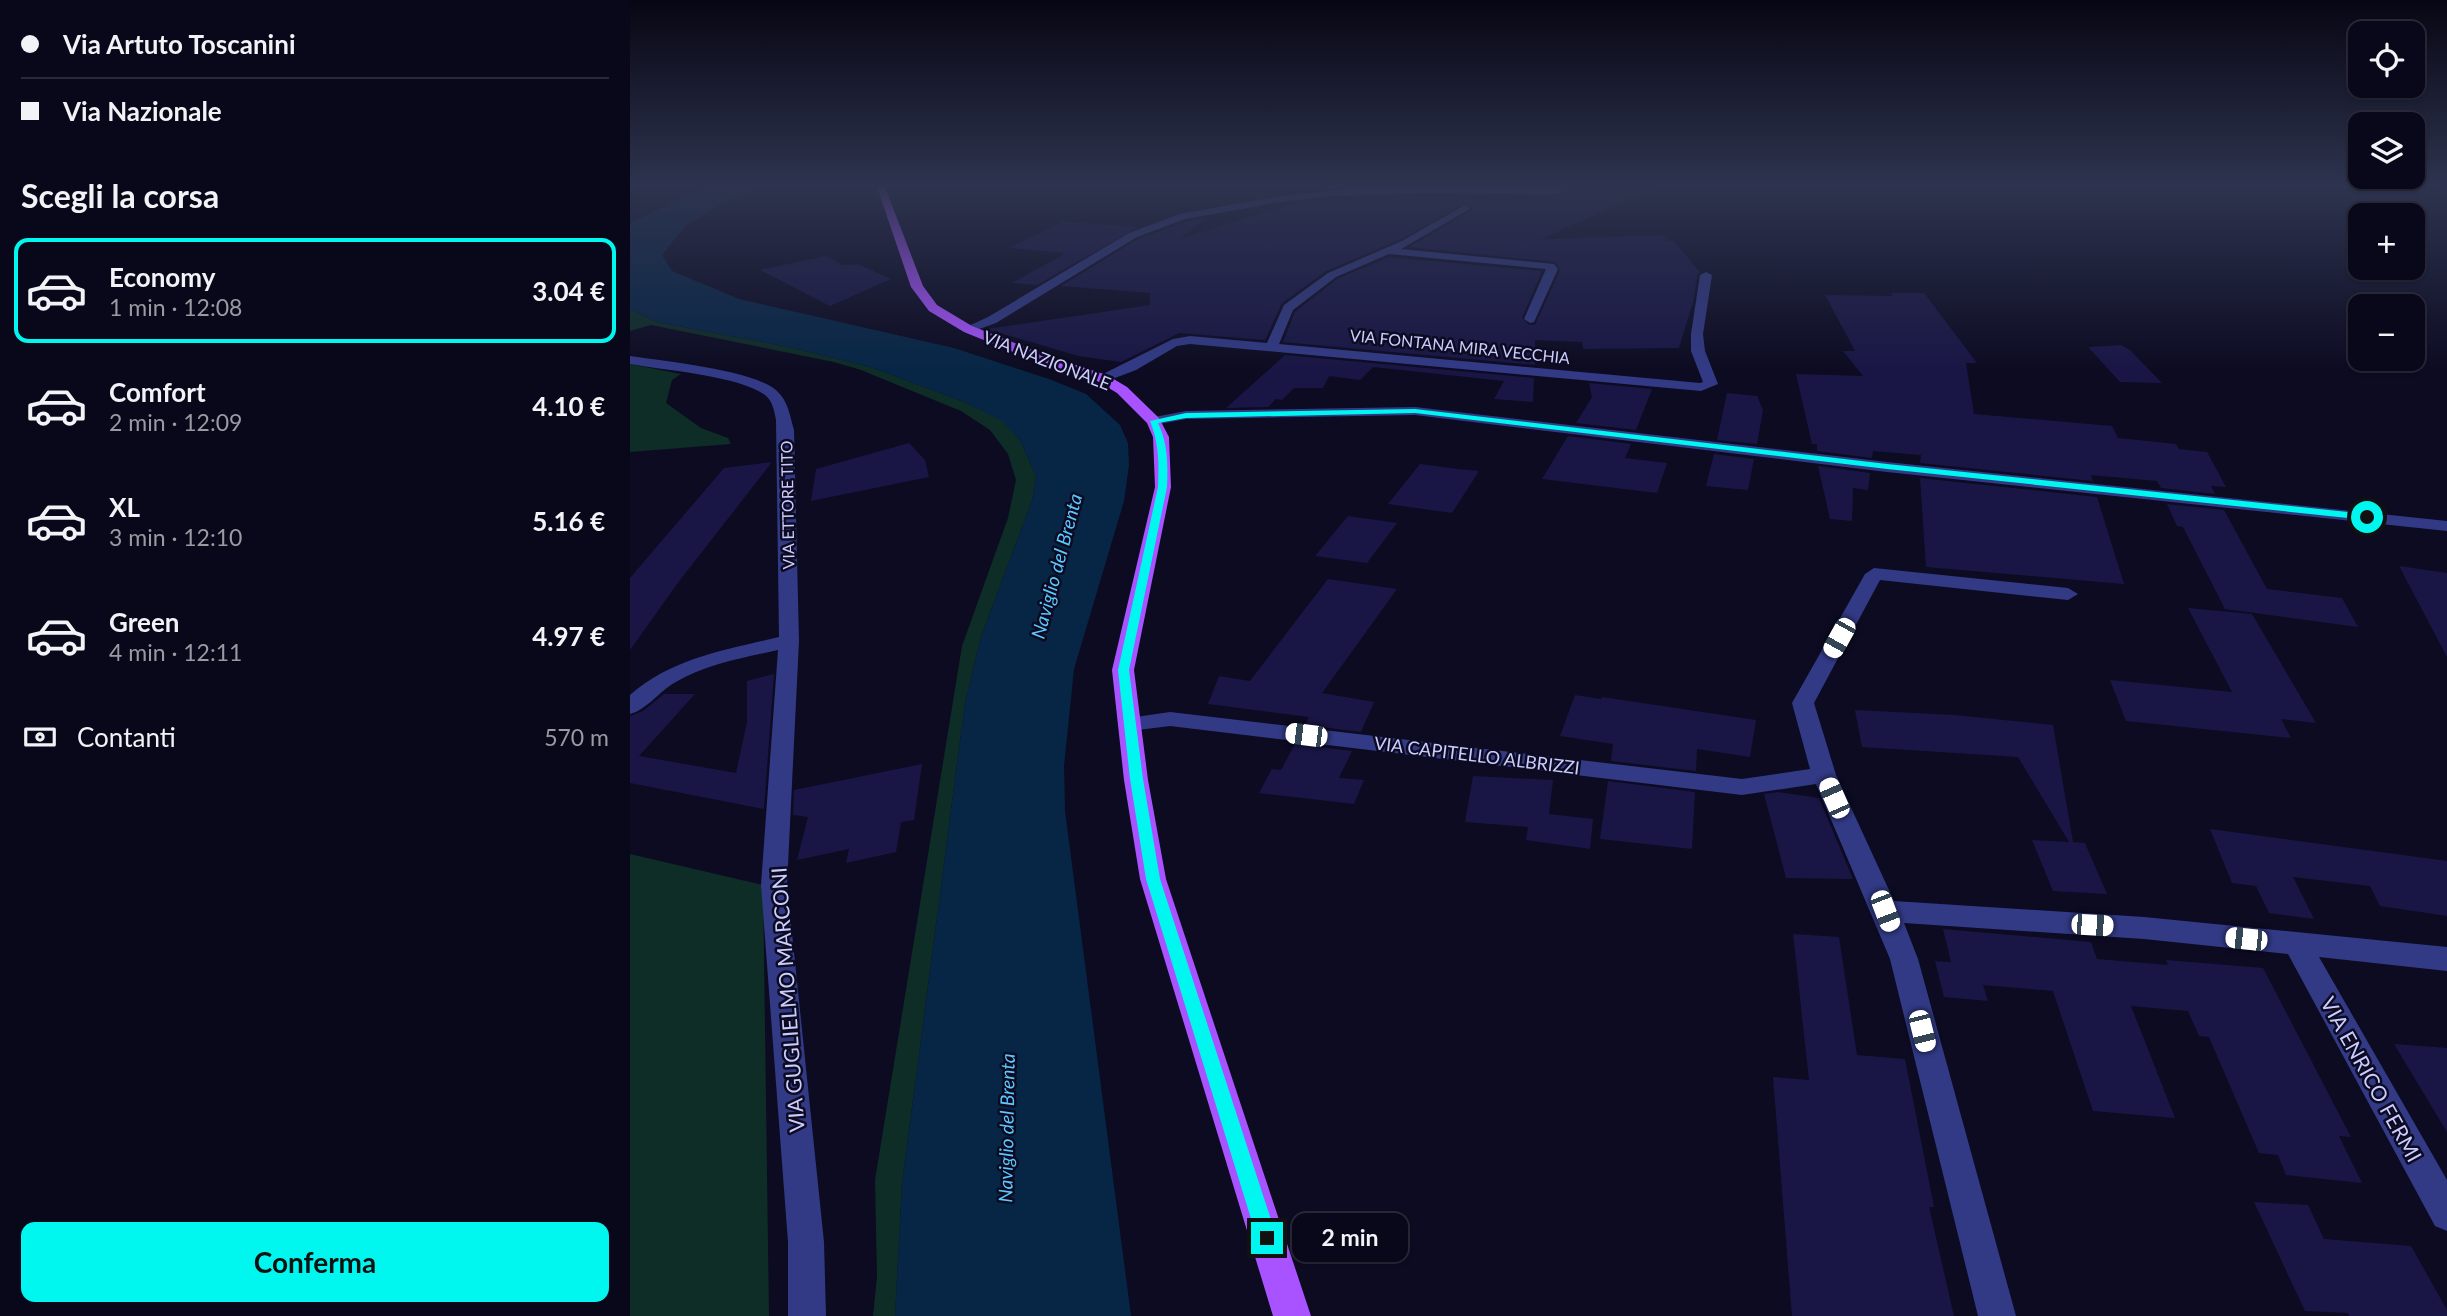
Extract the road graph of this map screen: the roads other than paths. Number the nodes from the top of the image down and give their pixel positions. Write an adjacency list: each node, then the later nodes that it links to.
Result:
1 (903, 248): 7 (main road, VIA NAZIONALE)
2 (1111, 248): 7 (street)
3 (1392, 248): 4 (street)
4 (1389, 250): 6 (street); 8 (street)
5 (1706, 275): 8 (street, VIA FONTANA MIRA VECCHIA)
6 (1530, 319)
7 (968, 329): 10 (main road, VIA NAZIONALE)
8 (1272, 346): 10 (street, VIA FONTANA MIRA VECCHIA)
9 (630, 360): 14 (street, VIA ETTORE TITO)
10 (1102, 378): 11 (main road, VIA NAZIONALE)
11 (1154, 421): 12 (street); 16 (main road, VIA NAZIONALE)
12 (2447, 526)
13 (2068, 594): 17 (street)
14 (789, 641): 15 (street); 22 (street, VIA GUGLIELMO MARCONI)
15 (630, 707)
16 (1130, 724): 17 (street, VIA CAPITELLO ALBRIZZI); 23 (main road, VIA NAZIONALE)
17 (1824, 775): 18 (street)
18 (1885, 911): 19 (street); 24 (street)
19 (2297, 944): 20 (street); 21 (street, VIA ENRICO FERMI)
20 (2447, 959)
21 (2447, 1214)
22 (807, 1316)
23 (1293, 1316)
24 (1997, 1316)

